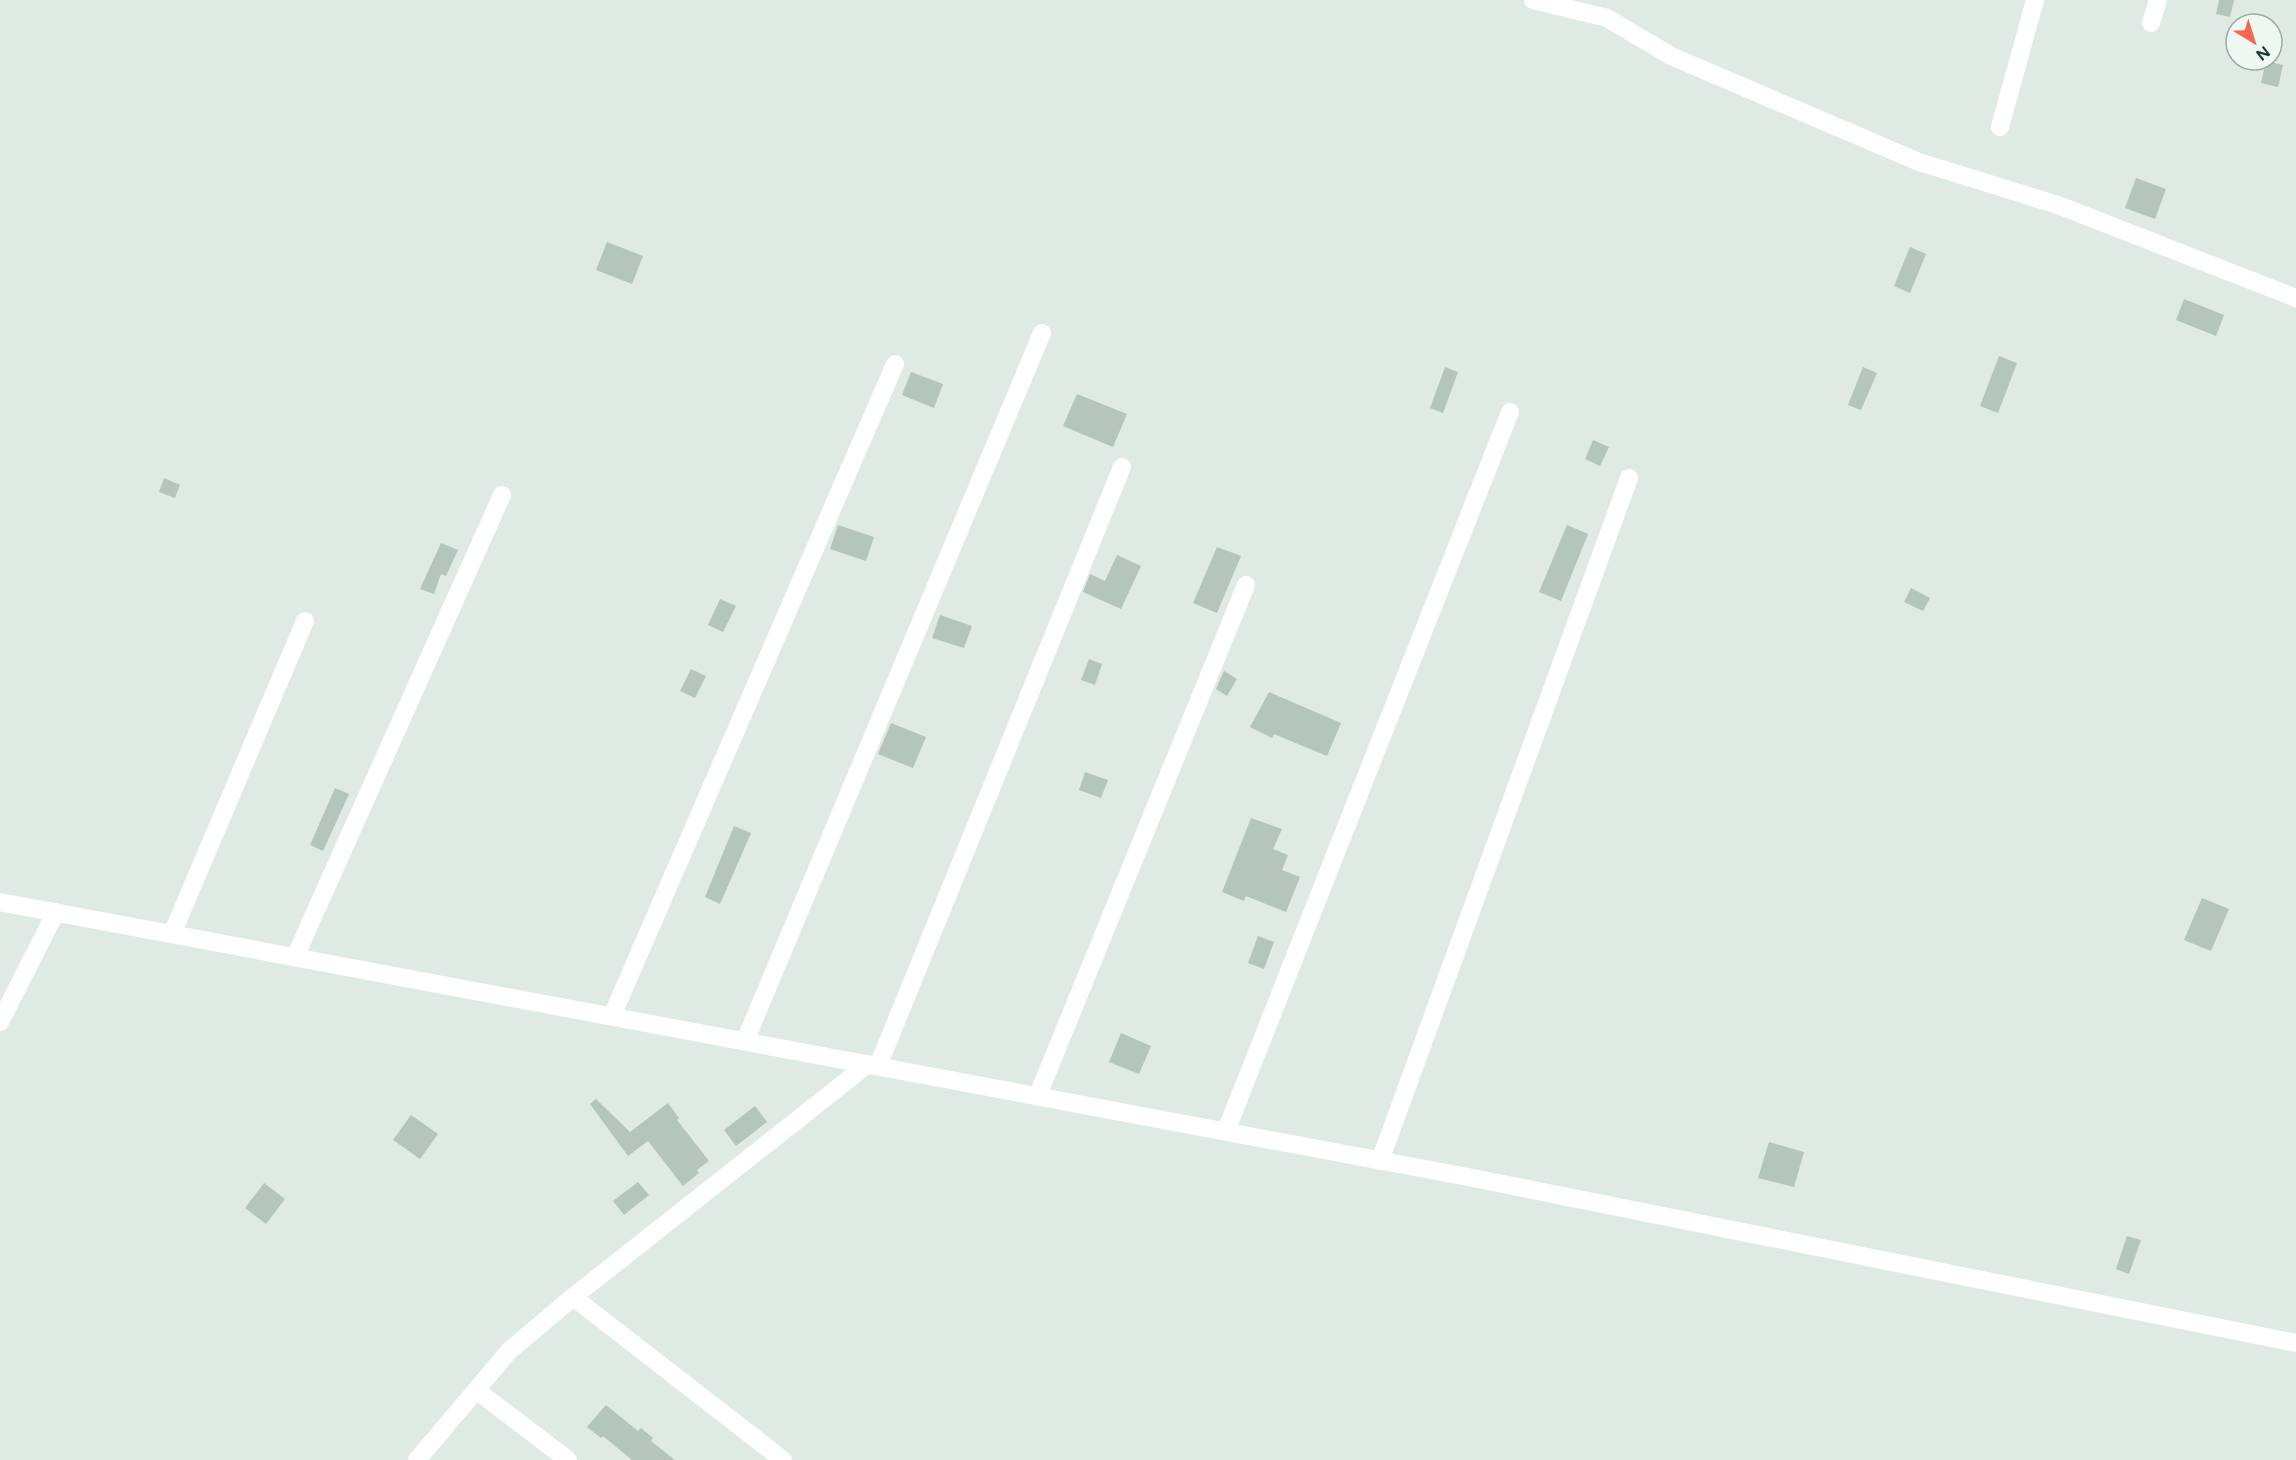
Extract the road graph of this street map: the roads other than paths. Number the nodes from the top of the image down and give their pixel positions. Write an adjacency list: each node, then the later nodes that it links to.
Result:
1 (1533, 0): 6 (street)
2 (2035, 0): 5 (street)
3 (2158, 0): 4 (street)
4 (2151, 23)
5 (2000, 127)
6 (2296, 298)
7 (1042, 333): 21 (street)
8 (896, 364): 19 (street)
9 (1510, 412): 24 (street)
10 (1122, 467): 22 (street)
11 (1629, 478): 25 (street)
12 (502, 495): 18 (street)
13 (1246, 585): 23 (street)
14 (305, 621): 17 (street)
15 (0, 902): 16 (street)
16 (56, 912): 17 (street); 20 (street)
17 (172, 934): 18 (street)
18 (295, 957): 19 (street)
19 (612, 1016): 21 (street)
20 (0, 1022)
21 (745, 1041): 22 (street)
22 (873, 1065): 23 (street); 26 (street)
23 (1038, 1095): 24 (street)
24 (1226, 1131): 25 (street)
25 (1380, 1161): 27 (street)
26 (573, 1297): 28 (street); 31 (street)
27 (2296, 1343)
28 (476, 1390): 29 (street); 30 (street)
29 (417, 1460)
30 (568, 1460)
31 (783, 1460)

